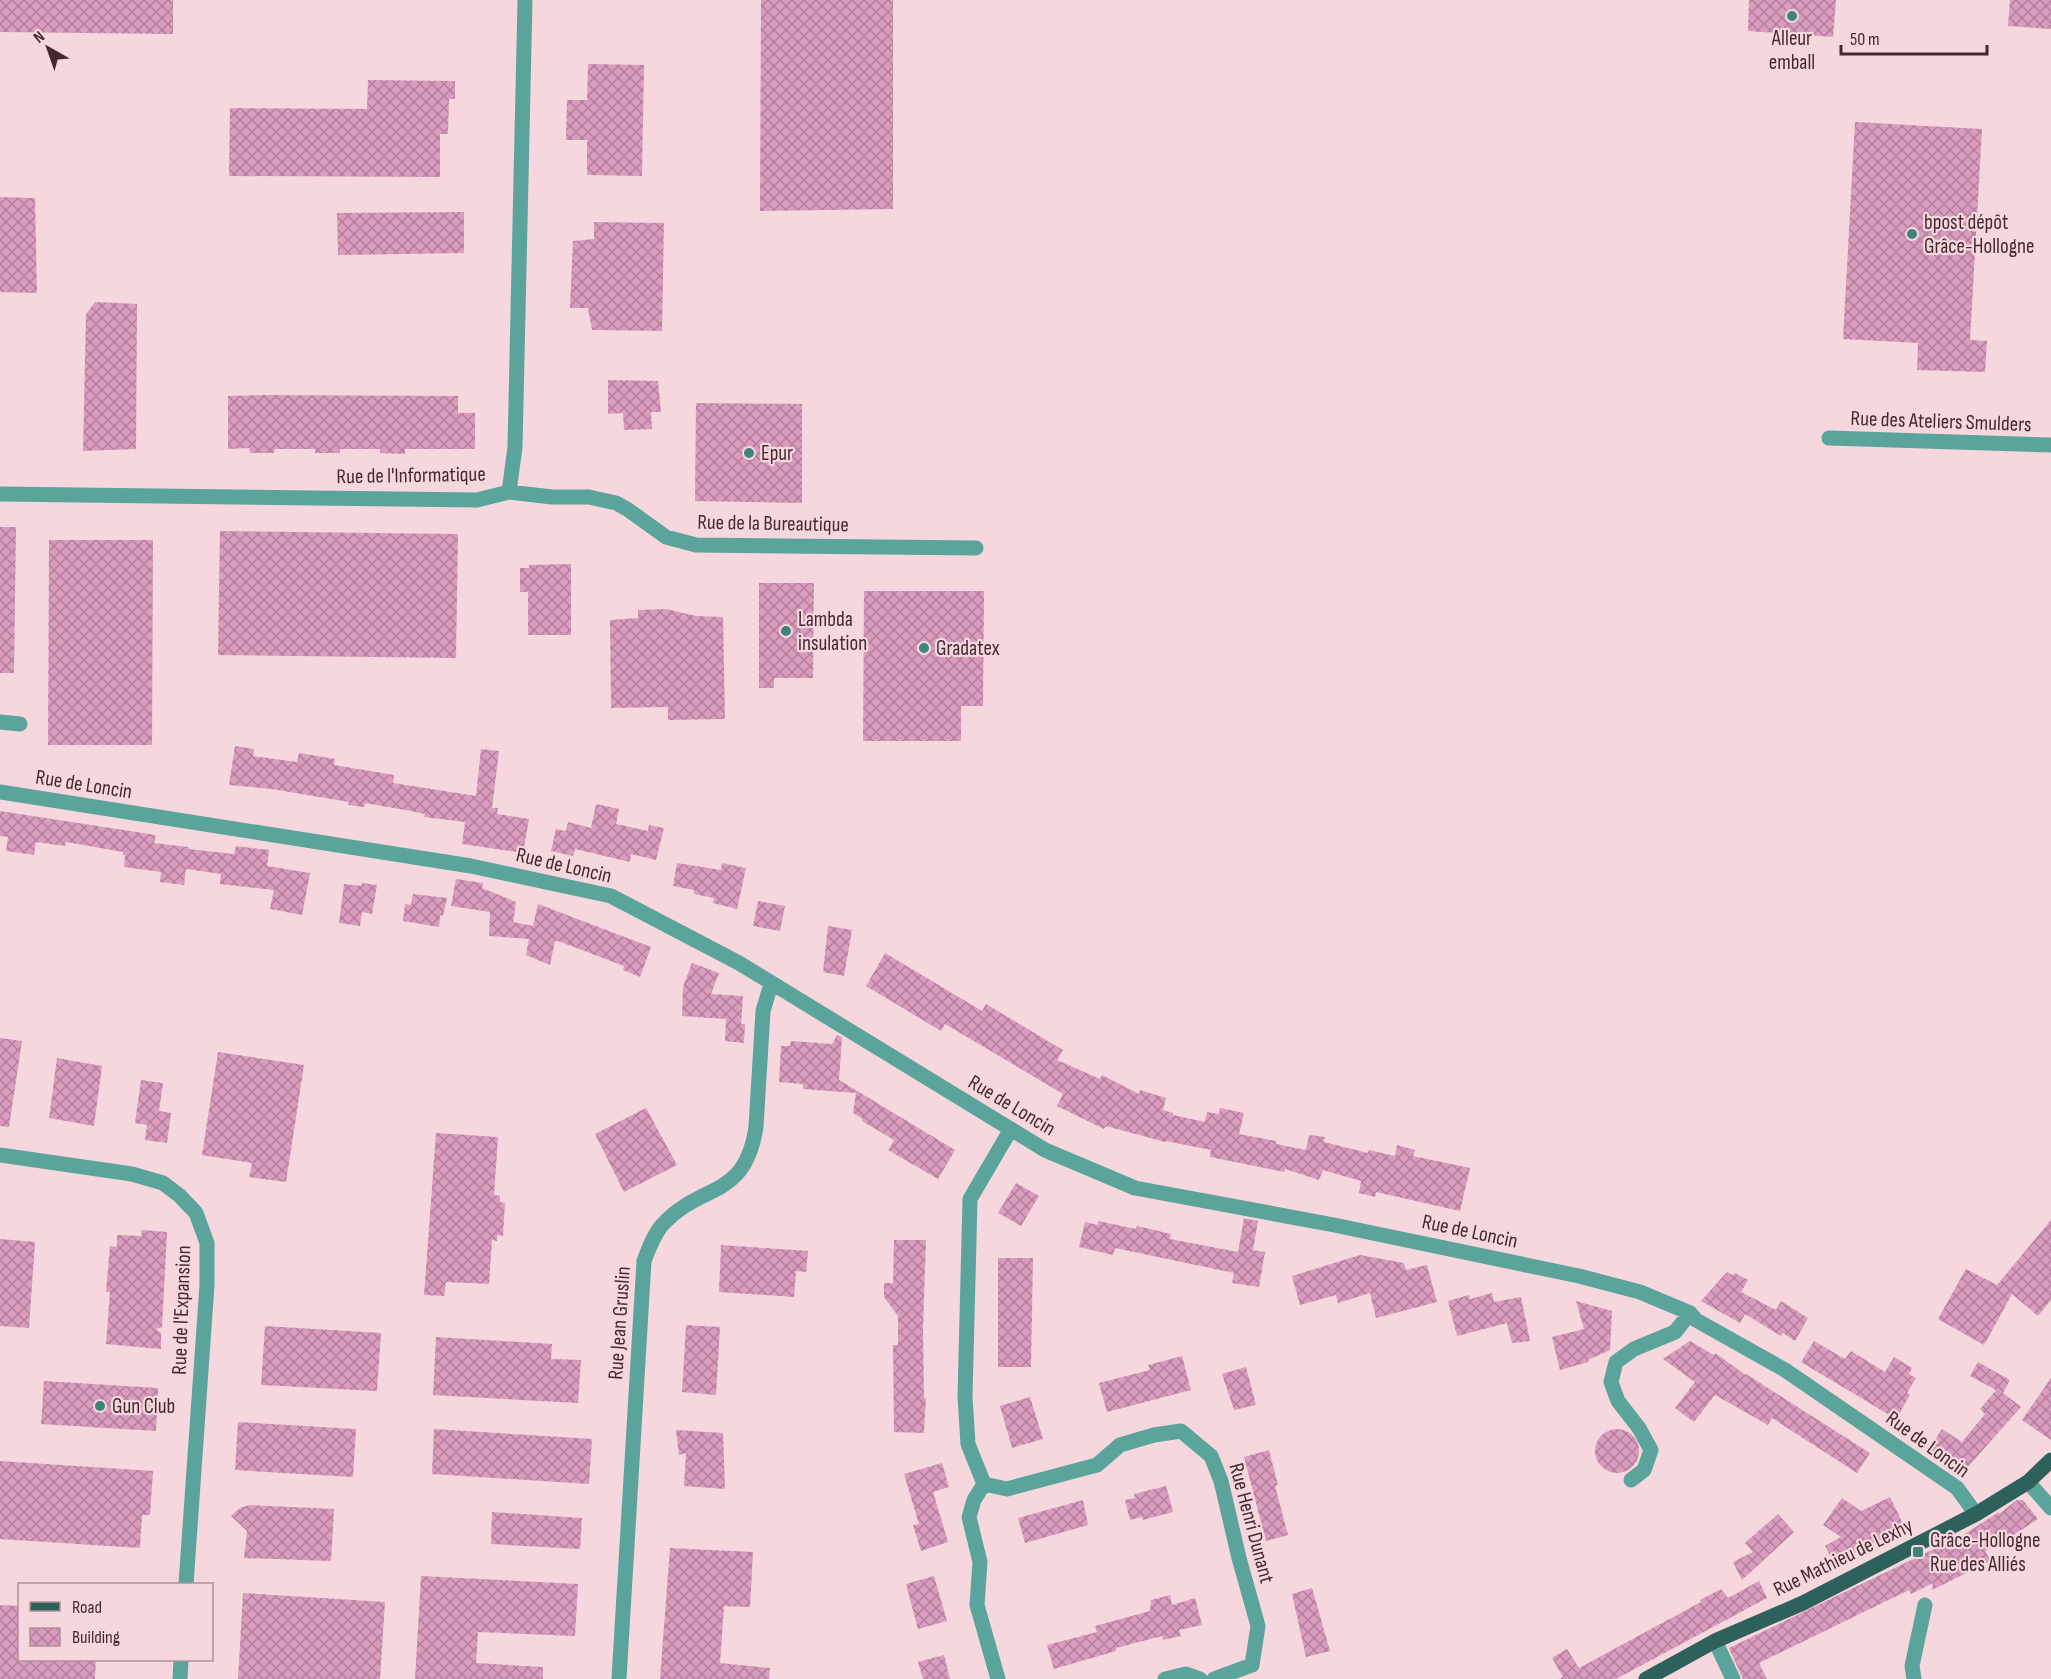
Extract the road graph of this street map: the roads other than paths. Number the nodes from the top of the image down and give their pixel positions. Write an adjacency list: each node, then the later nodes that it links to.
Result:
1 (525, 0): 4 (street, Rue de l'Informatique)
2 (1829, 438): 3 (street, Rue des Ateliers Smulders)
3 (2051, 446)
4 (509, 492): 5 (street, Rue de l'Informatique); 6 (street, Rue de la Bureautique)
5 (0, 495)
6 (976, 548)
7 (0, 723): 8 (street)
8 (20, 724)
9 (0, 792): 10 (street, Rue de Loncin)
10 (771, 984): 11 (street, Rue de Loncin); 25 (street, Rue Jean Gruslin)
11 (1011, 1129): 13 (street, Rue de Loncin); 17 (street)
12 (0, 1155): 20 (street, Rue de l'Expansion)
13 (1690, 1313): 15 (street); 19 (street, Rue de Loncin)
14 (2051, 1460): 16 (main road, Rue Mathieu de Lexhy)
15 (1631, 1480)
16 (2028, 1482): 18 (street); 19 (main road, Rue Mathieu de Lexhy)
17 (984, 1484): 26 (street); 29 (street, Rue Henri Dunant)
18 (2051, 1508)
19 (1976, 1514): 22 (main road, Rue Mathieu de Lexhy)
20 (186, 1583)
21 (1925, 1605): 32 (street)
22 (1715, 1641): 30 (main road, Rue Mathieu de Lexhy); 31 (street)
23 (181, 1661): 24 (street)
24 (180, 1679)
25 (619, 1679)
26 (998, 1679)
27 (1165, 1679): 28 (street)
28 (1200, 1679)
29 (1214, 1679)
30 (1646, 1679)
31 (1734, 1679)
32 (1914, 1679)

